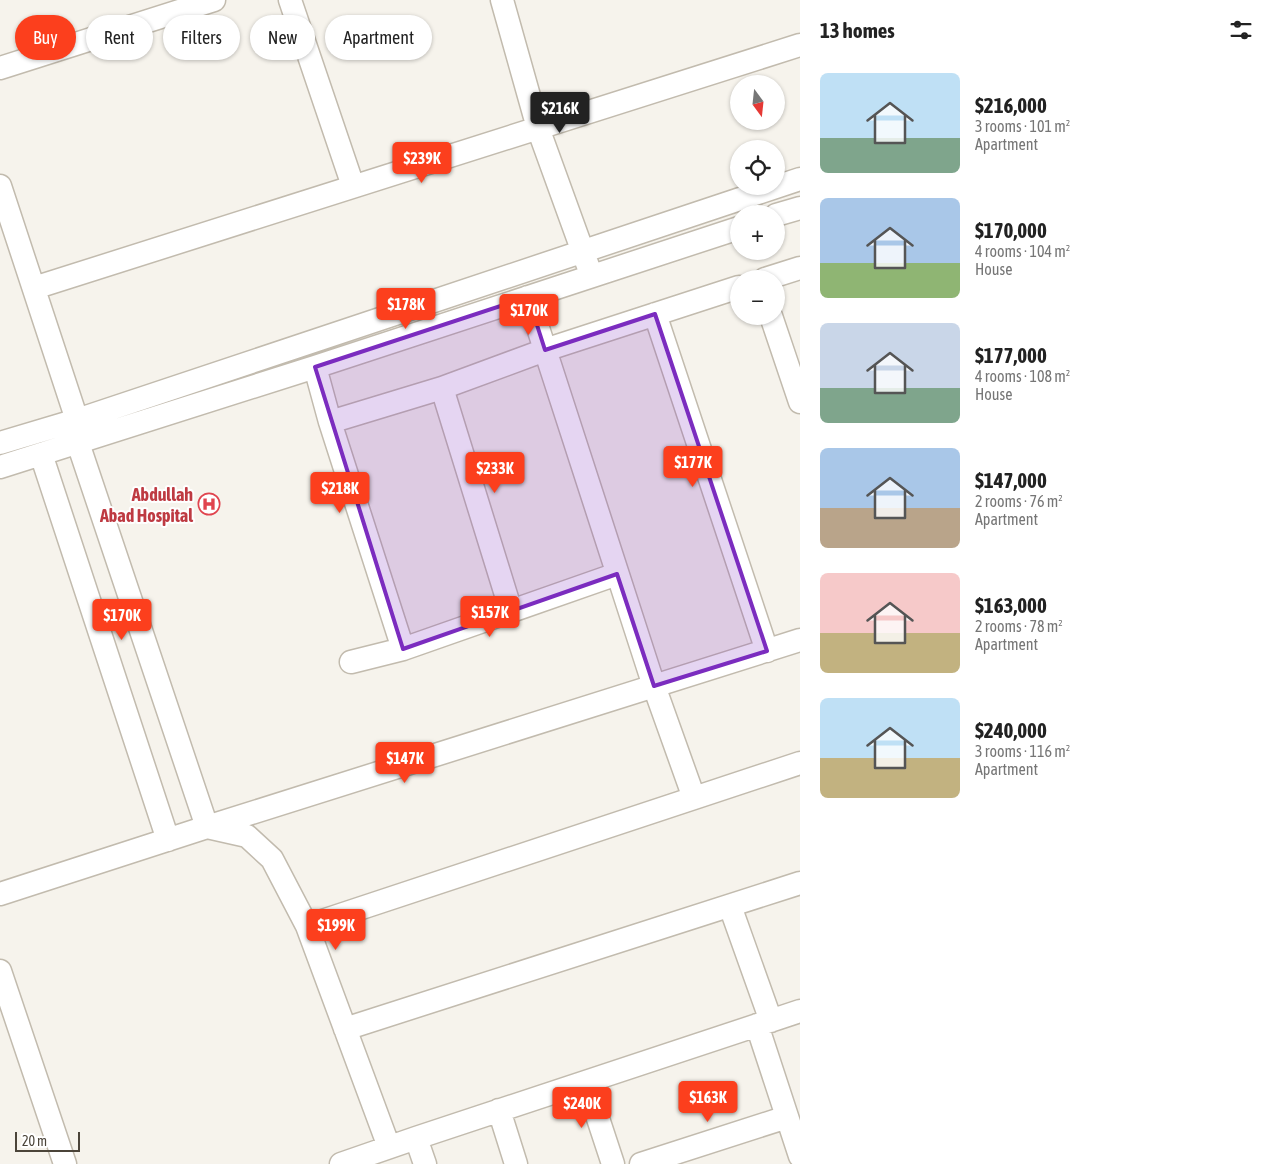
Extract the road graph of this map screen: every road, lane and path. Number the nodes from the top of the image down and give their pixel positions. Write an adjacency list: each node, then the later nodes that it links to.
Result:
1 (214, 0): 5 (street)
2 (290, 0): 9 (street)
3 (502, 0): 6 (street)
4 (800, 45): 6 (street)
5 (0, 68)
6 (538, 128): 9 (street); 13 (street)
7 (800, 179): 13 (street)
8 (0, 186): 17 (street)
9 (354, 186): 17 (street)
10 (800, 208): 11 (street)
11 (785, 212)
12 (730, 231): 16 (street)
13 (583, 252): 16 (street); 26 (street)
14 (800, 268): 15 (street)
15 (785, 273)
16 (592, 276): 19 (street)
17 (34, 288): 26 (street)
18 (730, 290): 20 (street)
19 (528, 297): 22 (street); 23 (street)
20 (655, 314): 22 (street); 36 (street)
21 (774, 325): 25 (street)
22 (545, 350): 24 (street); 32 (street)
23 (314, 367): 27 (street); 28 (street)
24 (442, 388): 27 (street); 33 (street)
25 (800, 402)
26 (78, 420): 29 (street)
27 (330, 422): 35 (street)
28 (78, 442): 30 (street); 41 (street)
29 (0, 443)
30 (41, 454): 31 (street); 42 (street)
31 (0, 467)
32 (618, 574): 33 (street); 38 (street)
33 (511, 611): 35 (street)
34 (800, 640): 36 (street)
35 (403, 649): 37 (street)
36 (767, 651): 38 (street)
37 (351, 662)
38 (654, 686): 40 (street); 41 (street)
39 (800, 763): 40 (street)
40 (694, 798): 46 (street)
41 (207, 827): 42 (street); 46 (street)
42 (168, 840): 44 (street)
43 (800, 883): 45 (street)
44 (0, 894)
45 (730, 906): 49 (street); 50 (street)
46 (307, 926): 50 (street)
47 (0, 971): 57 (street)
48 (800, 1011): 49 (street)
49 (764, 1023): 51 (street); 53 (street)
50 (345, 1029): 55 (street)
51 (586, 1082): 52 (street); 61 (street)
52 (500, 1110): 54 (street); 60 (street)
53 (787, 1117): 56 (street); 62 (street)
54 (416, 1138): 55 (street); 59 (street)
55 (389, 1147): 58 (street)
56 (800, 1156)
57 (65, 1164)
58 (341, 1164)
59 (424, 1164)
60 (516, 1164)
61 (613, 1164)
62 (641, 1164)

